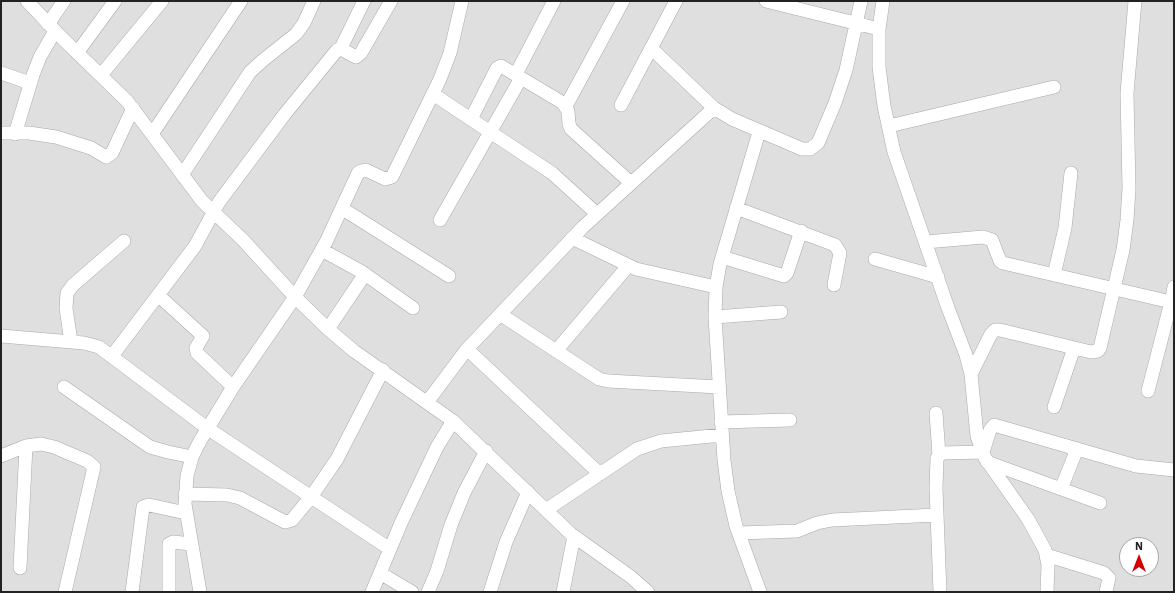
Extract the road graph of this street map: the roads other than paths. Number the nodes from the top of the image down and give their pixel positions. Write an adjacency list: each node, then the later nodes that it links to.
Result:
1 (27, 1): 19 (street)
2 (64, 1): 19 (street)
3 (115, 1): 23 (street)
4 (162, 1): 25 (street)
5 (241, 1): 40 (street)
6 (314, 1): 42 (street)
7 (364, 1): 22 (street)
8 (391, 1): 22 (street)
9 (462, 1): 29 (street)
10 (554, 1): 26 (street)
11 (623, 1): 31 (street)
12 (676, 1): 21 (street)
13 (766, 1): 17 (street)
14 (861, 1): 18 (street)
15 (883, 1): 20 (street)
16 (1135, 1): 64 (street)
17 (786, 4): 18 (street)
18 (856, 23): 20 (street); 37 (street)
19 (52, 28): 23 (street); 27 (street)
20 (879, 29): 35 (street)
21 (651, 48): 30 (street); 33 (street)
22 (340, 50): 46 (street)
23 (77, 53): 25 (street)
24 (1, 73): 27 (street)
25 (101, 75): 32 (street)
26 (518, 76): 31 (street); 34 (street); 36 (street)
27 (30, 83): 39 (street)
28 (1054, 88): 35 (street)
29 (433, 94): 34 (street); 45 (street)
30 (621, 105)
31 (566, 106): 43 (street)
32 (133, 108): 39 (street); 40 (street)
33 (714, 108): 37 (street); 43 (street)
34 (471, 119): 36 (street)
35 (888, 126): 52 (street)
36 (492, 132): 47 (street); 48 (street)
37 (759, 132): 44 (street)
38 (1, 133): 39 (street)
39 (15, 134)
40 (152, 134): 42 (street)
41 (1071, 174): 58 (street)
42 (182, 175): 46 (street)
43 (631, 183): 47 (street)
44 (736, 208): 49 (street); 54 (street)
45 (343, 209): 53 (street); 59 (street)
46 (213, 212): 65 (street); 66 (street)
47 (597, 214): 50 (street)
48 (440, 220)
49 (801, 231): 54 (street); 61 (street)
50 (572, 238): 56 (street); 70 (street)
51 (124, 241): 74 (street)
52 (926, 242): 58 (street); 60 (street)
53 (322, 250): 57 (street); 66 (street)
54 (722, 257): 62 (street)
55 (875, 259): 60 (street)
56 (628, 266): 62 (street); 77 (street)
57 (365, 274): 68 (street); 72 (street)
58 (1054, 275): 64 (street)
59 (449, 276)
60 (938, 277): 80 (street)
61 (834, 285)
62 (716, 287): 71 (street)
63 (1174, 287): 67 (street)
64 (1115, 289): 67 (street); 75 (street)
65 (158, 295): 78 (street); 81 (street)
66 (295, 297): 72 (street); 81 (street)
67 (1171, 302): 84 (street)
68 (413, 308)
69 (781, 312): 71 (street)
70 (500, 314): 76 (street); 77 (street)
71 (715, 317): 83 (street)
72 (328, 329): 79 (street)
73 (1, 336): 74 (street)
74 (71, 342): 78 (street)
75 (1074, 348): 80 (street); 86 (street)
76 (467, 349): 85 (street); 100 (street)
77 (556, 350): 83 (street)
78 (112, 356): 90 (street)
79 (383, 370): 85 (street); 104 (street)
80 (972, 374): 98 (street)
81 (233, 387): 90 (street)
82 (64, 388): 97 (street)
83 (719, 388): 91 (street)
84 (1148, 391)
85 (428, 401): 89 (street)
86 (1054, 407)
87 (936, 413): 95 (street)
88 (790, 420): 91 (street)
89 (454, 421): 94 (street); 112 (street)
90 (208, 428): 97 (street); 104 (street)
91 (722, 428): 100 (street); 109 (street)
92 (26, 446): 96 (street); 114 (street); 116 (street)
93 (1077, 449): 98 (street); 99 (street); 101 (street)
94 (486, 451): 102 (street); 122 (street)
95 (939, 455): 98 (street); 108 (street)
96 (1, 456)
97 (192, 457): 103 (street)
98 (985, 457): 101 (street); 113 (street)
99 (1174, 470)
100 (600, 474): 106 (street)
101 (1061, 489): 105 (street)
102 (528, 492): 106 (street); 123 (street)
103 (185, 494): 104 (street); 107 (street)
104 (312, 497): 112 (street)
105 (1100, 503)
106 (546, 510): 110 (street)
107 (186, 513): 111 (street); 117 (street)
108 (937, 514): 109 (street); 127 (street)
109 (739, 533): 126 (street)
110 (574, 536): 124 (street); 125 (street)
111 (191, 544): 118 (street); 119 (street)
112 (390, 549): 115 (street)
113 (1046, 555): 128 (street); 129 (street)
114 (20, 568)
115 (380, 573): 120 (street); 121 (street)
116 (65, 592)
117 (132, 592)
118 (169, 592)
119 (200, 592)
120 (372, 592)
121 (412, 592)
122 (428, 592)
123 (490, 592)
124 (563, 592)
125 (648, 592)
126 (760, 592)
127 (940, 592)
128 (1047, 592)
129 (1106, 592)

